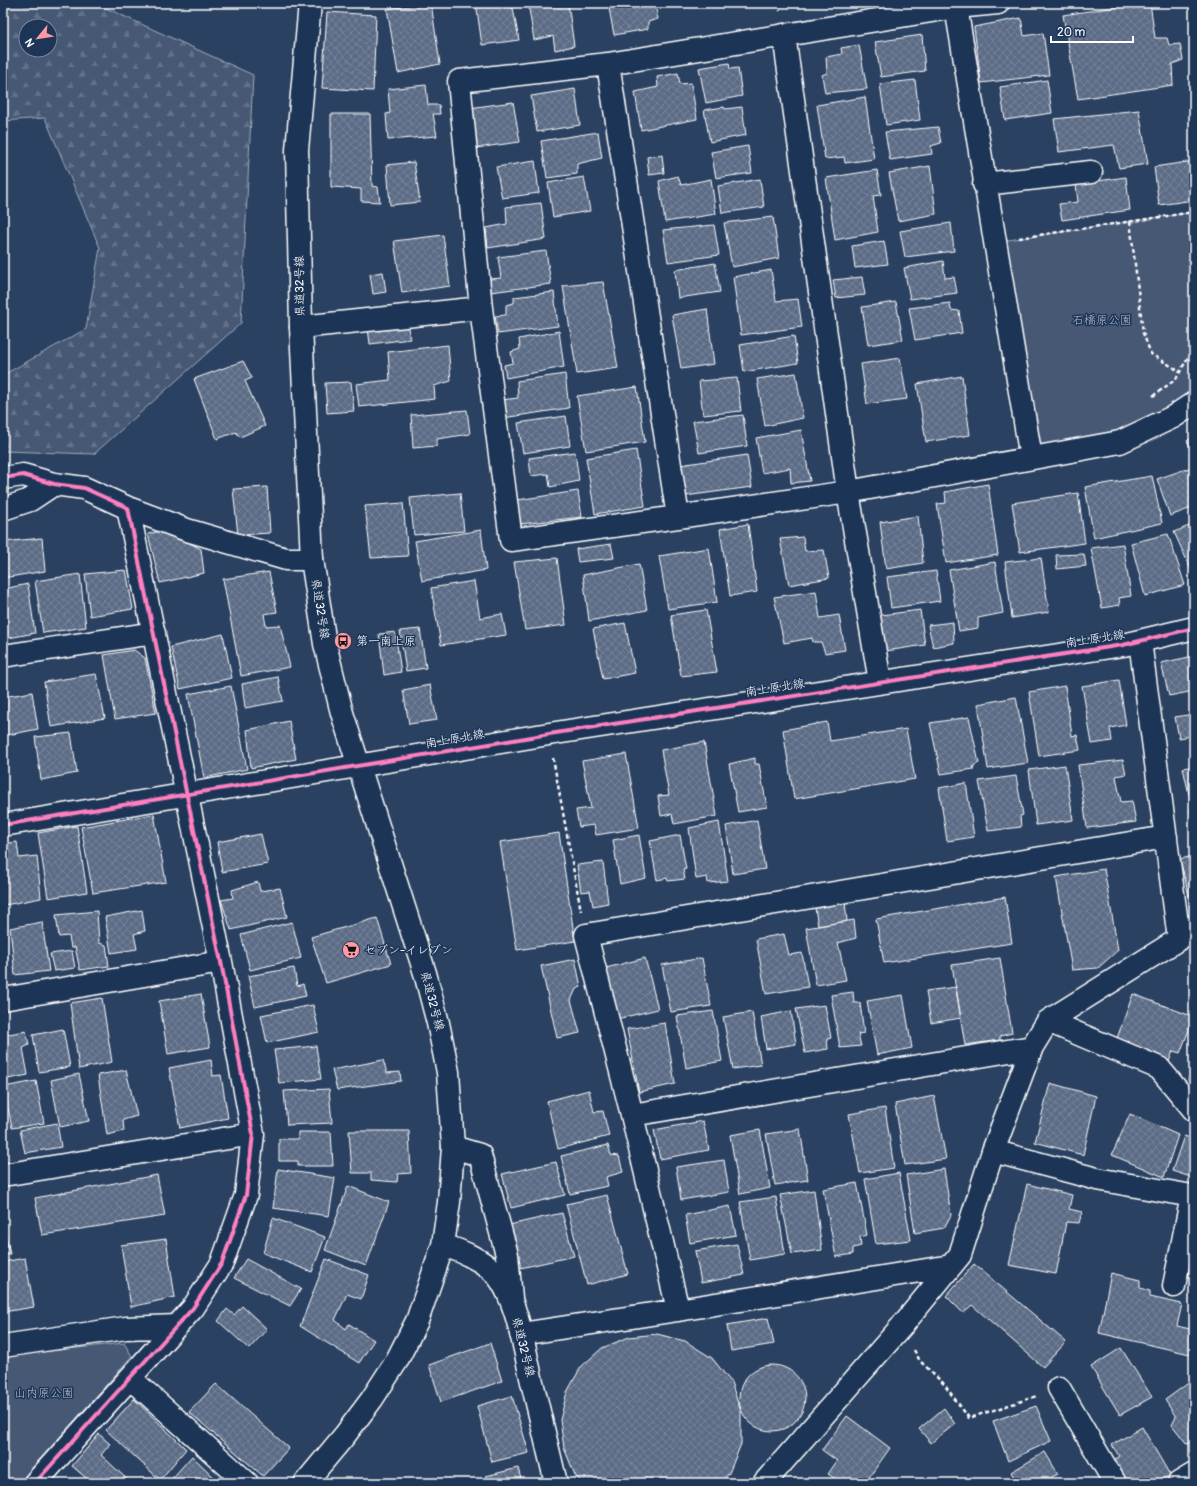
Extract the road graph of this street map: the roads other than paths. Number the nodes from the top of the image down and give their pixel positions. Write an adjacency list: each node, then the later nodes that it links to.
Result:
1 (310, 3): 9 (street, 県道32号線)
2 (998, 3): 3 (street)
3 (956, 7): 4 (street); 7 (street)
4 (784, 35): 5 (street); 14 (street)
5 (608, 64): 8 (street); 17 (street)
6 (1091, 172): 7 (street)
7 (984, 184): 11 (street)
8 (481, 308): 9 (street); 17 (street)
9 (301, 327): 18 (street, 県道32号線)
10 (1194, 403): 11 (street)
11 (1031, 458): 14 (street)
12 (3, 478): 13 (street)
13 (54, 484): 15 (street); 16 (street)
14 (848, 492): 17 (street); 23 (street)
15 (128, 508): 18 (street); 20 (street)
16 (3, 509)
17 (678, 518)
18 (312, 559): 24 (street, 県道32号線)
19 (1194, 628): 21 (street, 南上原北線)
20 (154, 633): 22 (street); 25 (street)
21 (1140, 641): 23 (street, 南上原北線); 27 (street)
22 (3, 656)
23 (880, 682): 24 (street, 南上原北線)
24 (358, 765): 25 (street, 南上原北線); 36 (street, 県道32号線)
25 (186, 793): 26 (street, 南上原北線); 29 (street)
26 (3, 825)
27 (1166, 837): 28 (street); 34 (street)
28 (1186, 932): 31 (street)
29 (221, 962): 30 (street); 35 (street)
30 (3, 999)
31 (1048, 1021): 32 (street); 33 (street)
32 (1032, 1047): 34 (street); 37 (street)
33 (1194, 1110)
34 (632, 1115): 43 (street)
35 (252, 1134): 38 (street); 44 (street)
36 (453, 1147): 39 (street, 県道32号線); 42 (street)
37 (993, 1151): 40 (street); 41 (street)
38 (3, 1175)
39 (443, 1246): 42 (street, 県道32号線); 53 (street, 県道32号線)
40 (951, 1266): 43 (street); 50 (street)
41 (1174, 1286)
42 (510, 1298): 45 (street, 県道32号線)
43 (678, 1310): 45 (street)
44 (177, 1326): 46 (street); 47 (street)
45 (521, 1334): 54 (street, 県道32号線)
46 (3, 1346)
47 (130, 1378): 51 (street); 52 (street)
48 (1059, 1388): 55 (street)
49 (1194, 1474): 56 (street)
50 (775, 1478)
51 (35, 1483)
52 (247, 1483)
53 (305, 1483)
54 (556, 1483)
55 (1115, 1483)
56 (1179, 1483)

